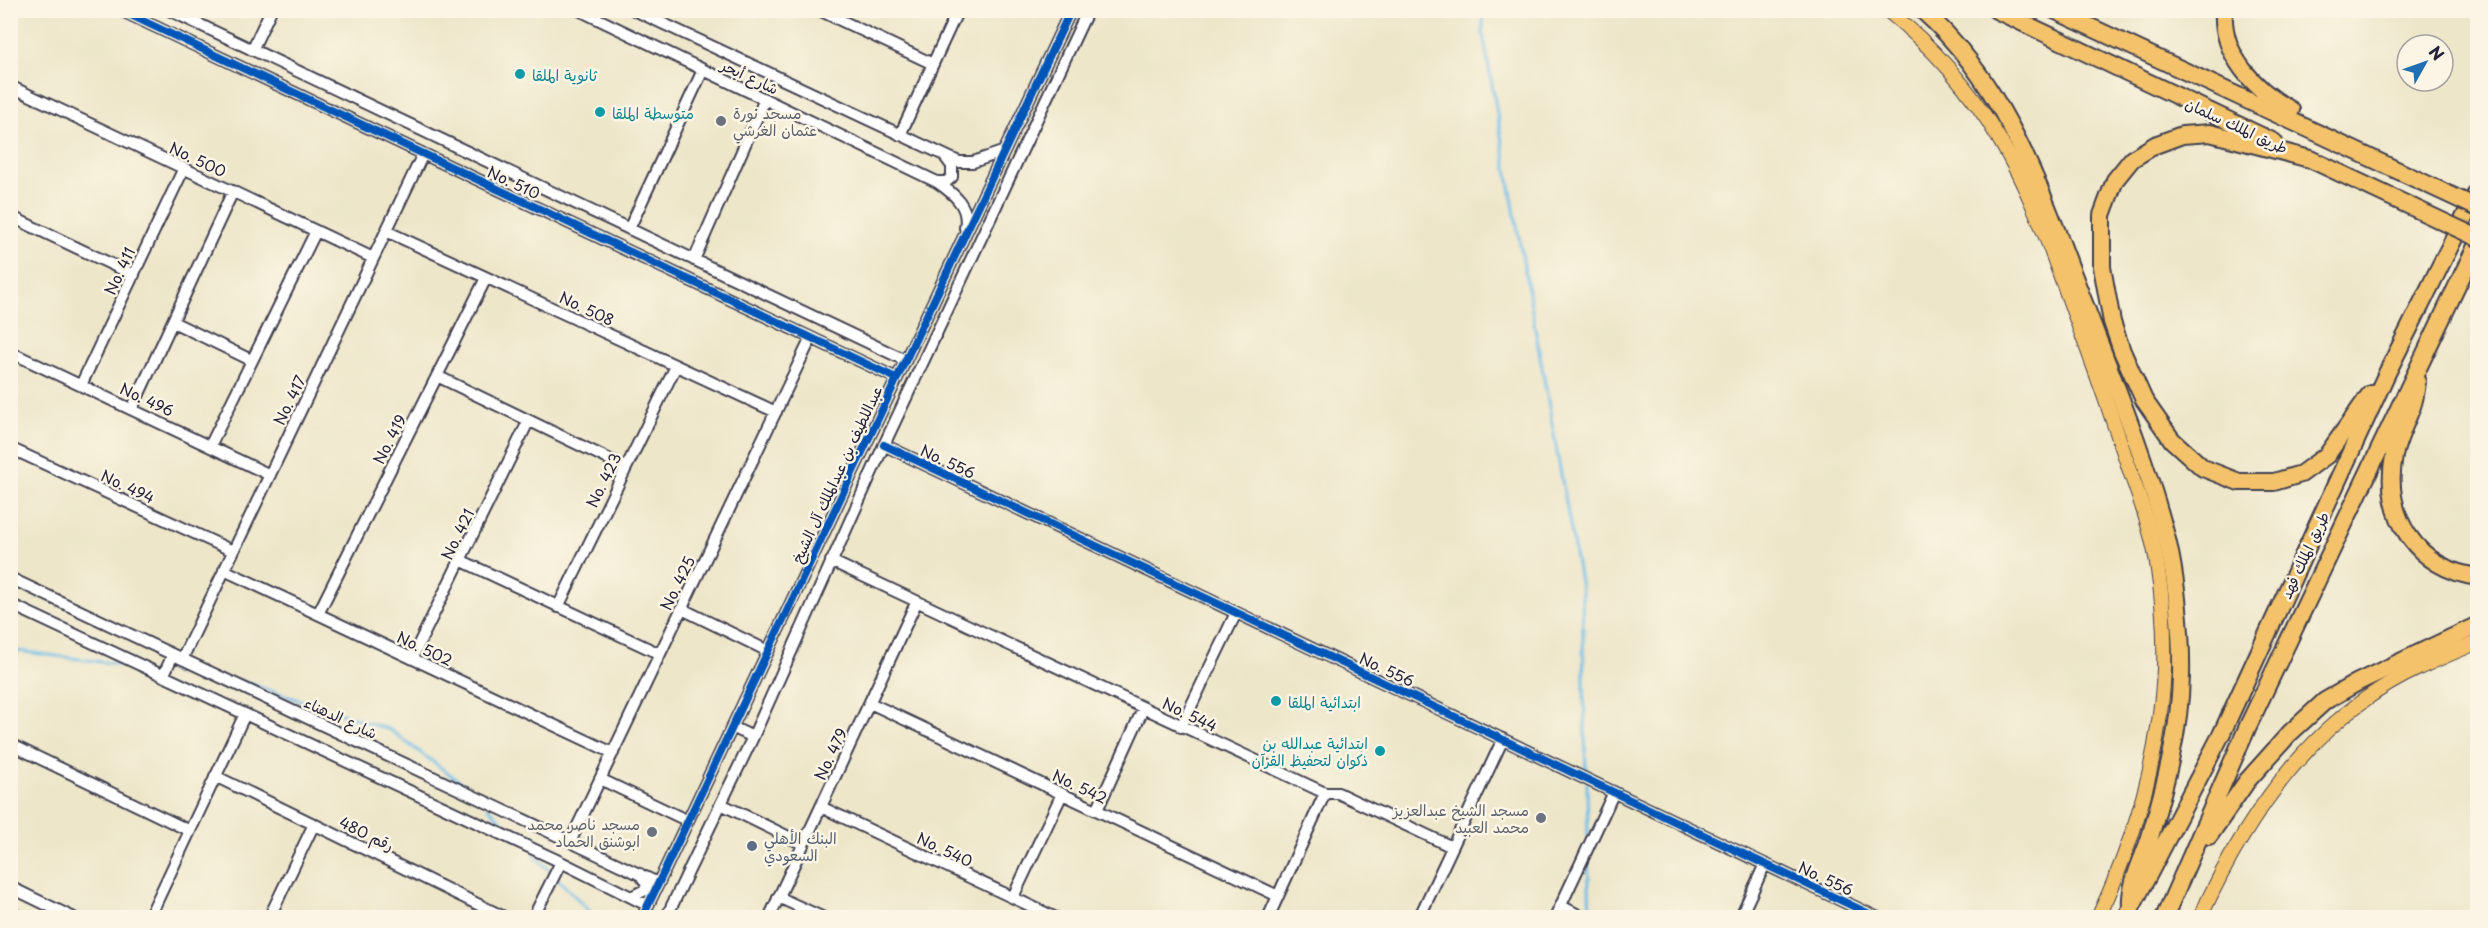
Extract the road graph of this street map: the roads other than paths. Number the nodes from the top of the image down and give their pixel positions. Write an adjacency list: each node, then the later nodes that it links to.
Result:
1 (120, 10): 23 (street, No. 510)
2 (169, 10): 15 (street, No. 510)
3 (271, 10): 15 (street)
4 (579, 10): 17 (street, شارع أبحر)
5 (634, 10): 21 (street, شارع أبحر)
6 (819, 10): 16 (street)
7 (958, 10): 16 (street)
8 (1071, 10): 22 (street, عبداللطيف بن عبدالملك آل الشيخ)
9 (1088, 10): 58 (street, عبداللطيف بن عبدالملك آل الشيخ)
10 (1887, 10): 136 (main road)
11 (1922, 10): 118 (highway)
12 (1996, 10): 25 (highway, طريق الملك سلمان)
13 (2054, 10): 27 (highway, طريق الملك سلمان)
14 (2224, 10): 27 (highway)
15 (252, 50): 20 (street, No. 510)
16 (933, 64): 21 (street)
17 (703, 70): 19 (street, شارع أبحر); 33 (street)
18 (10, 86): 26 (street, No. 500)
19 (765, 99): 28 (street, شارع أبحر); 39 (street)
20 (430, 135): 23 (street, No. 417); 33 (street, No. 510)
21 (900, 135): 24 (street, شارع أبحر)
22 (1002, 152): 24 (street, شارع أبحر); 37 (street, عبداللطيف بن عبدالملك آل الشيخ)
23 (422, 154): 35 (street, No. 417); 43 (street, No. 510)
24 (944, 156): 28 (street)
25 (2310, 159): 36 (highway, طريق الملك سلمان, bridge); 51 (highway)
26 (184, 168): 30 (street, No. 500); 40 (street, No. 411)
27 (2418, 180): 31 (highway, طريق الملك سلمان, bridge)
28 (937, 182): 37 (street, شارع أبحر)
29 (2478, 190): 51 (highway, طريق الملك فهد)
30 (232, 191): 34 (street, No. 500); 42 (street)
31 (2478, 208)
32 (10, 216): 40 (street)
33 (629, 229): 39 (street, No. 510)
34 (316, 231): 38 (street, No. 500); 46 (street)
35 (386, 231): 38 (street, No. 417); 41 (street, No. 508)
36 (2478, 240): 48 (highway, طريق الملك فهد)
37 (960, 245): 47 (street, عبداللطيف بن عبدالملك آل الشيخ)
38 (373, 258): 62 (street, No. 417)
39 (694, 260): 45 (street, No. 510)
40 (134, 275): 54 (street, No. 411)
41 (486, 278): 49 (street, No. 508); 52 (street, No. 419)
42 (173, 322): 46 (street); 55 (street)
43 (811, 338): 50 (street, No. 510); 56 (street, No. 425)
44 (10, 352): 54 (street, No. 496)
45 (888, 352): 47 (street, No. 510); 50 (street)
46 (250, 360): 59 (street)
47 (904, 360): 53 (street, عبداللطيف بن عبدالملك آل الشيخ)
48 (2422, 360): 67 (highway); 107 (highway, طريق الملك فهد)
49 (676, 366): 56 (street, No. 508); 61 (street, No. 423)
50 (880, 370): 53 (street, No. 510)
51 (2387, 373): 118 (highway, طريق الملك فهد)
52 (437, 376): 57 (street); 74 (street, No. 419)
53 (896, 378): 77 (street, عبداللطيف بن عبدالملك آل الشيخ)
54 (81, 385): 55 (street, No. 496)
55 (132, 409): 59 (street, No. 496)
56 (776, 412): 72 (street, No. 425)
57 (528, 422): 61 (street); 64 (street, No. 421)
58 (884, 445): 65 (street, عبداللطيف بن عبدالملك آل الشيخ); 73 (street, No. 556)
59 (210, 446): 62 (street, No. 496)
60 (10, 448): 63 (street, No. 494)
61 (625, 467): 71 (street, No. 423)
62 (270, 474): 63 (street, No. 417)
63 (233, 551): 66 (street, No. 417)
64 (460, 560): 71 (street); 80 (street, No. 421)
65 (831, 561): 69 (street, No. 544); 87 (street, عبداللطيف بن عبدالملك آل الشيخ)
66 (224, 570): 74 (street, No. 502); 79 (street, No. 417)
67 (2478, 577)
68 (10, 578): 79 (street, شارع الدهناء)
69 (916, 603): 82 (street, No. 479); 83 (street, No. 544)
70 (10, 604): 81 (street)
71 (558, 607): 78 (street)
72 (681, 609): 77 (street); 78 (street, No. 425)
73 (1236, 613): 86 (street); 88 (street, No. 556)
74 (318, 614): 80 (street, No. 502)
75 (2478, 625): 107 (highway)
76 (2478, 642): 138 (main road)
77 (768, 651): 85 (street, عبداللطيف بن عبدالملك آل الشيخ)
78 (660, 654): 90 (street, No. 425)
79 (177, 657): 81 (street, No. 417); 102 (street, شارع الدهناء)
80 (412, 658): 90 (street, No. 502)
81 (164, 676): 84 (street)
82 (870, 703): 95 (street, No. 542); 97 (street, No. 479)
83 (1143, 709): 86 (street, No. 544); 98 (street)
84 (245, 714): 91 (street); 105 (street)
85 (732, 727): 87 (street); 99 (street, عبداللطيف بن عبدالملك آل الشيخ)
86 (1181, 727): 94 (street, No. 544)
87 (753, 736): 96 (street, عبداللطيف بن عبدالملك آل الشيخ)
88 (1503, 739): 93 (street, No. 556); 104 (street)
89 (10, 744): 101 (street)
90 (612, 753): 92 (street, No. 425)
91 (215, 776): 100 (street, رقم 480); 101 (street)
92 (600, 779): 99 (street); 102 (street, No. 425)
93 (1614, 792): 106 (street, No. 556); 116 (street)
94 (1325, 793): 104 (street, No. 544); 111 (street)
95 (1062, 794): 98 (street, No. 542); 114 (street)
96 (721, 804): 103 (street); 126 (street, عبداللطيف بن عبدالملك آل الشيخ)
97 (821, 807): 103 (street, No. 479); 114 (street, No. 540)
98 (1097, 810): 111 (street, No. 542)
99 (688, 821): 109 (street, عبداللطيف بن عبدالملك آل الشيخ)
100 (314, 824): 122 (street); 123 (street, رقم 480)
101 (190, 831): 121 (street)
102 (571, 840): 108 (street, شارع الدهناء)
103 (803, 844): 113 (street, No. 479)
104 (1452, 847): 131 (street)
105 (561, 862): 112 (street); 124 (street)
106 (1766, 864): 134 (street); 135 (street, No. 556)
107 (2189, 864): 137 (highway, طريق الملك فهد)
108 (640, 873): 109 (street, شارع الدهناء); 112 (street)
109 (658, 883): 115 (street, عبداللطيف بن عبدالملك آل الشيخ)
110 (11, 887): 120 (street)
111 (1278, 896): 130 (street)
112 (631, 897): 115 (street)
113 (778, 897): 127 (street, No. 479); 128 (street)
114 (1013, 897): 129 (street, No. 540)
115 (647, 905): 125 (street, عبداللطيف بن عبدالملك آل الشيخ)
116 (1561, 906): 132 (street); 133 (street)
117 (10, 912): 119 (street)
118 (2129, 912)
119 (21, 918)
120 (74, 918)
121 (149, 918)
122 (269, 918)
123 (506, 918)
124 (533, 918)
125 (642, 918)
126 (666, 918)
127 (769, 918)
128 (824, 918)
129 (1056, 918)
130 (1268, 918)
131 (1419, 918)
132 (1555, 918)
133 (1584, 918)
134 (1740, 918)
135 (1878, 918)
136 (2098, 918)
137 (2164, 918)
138 (2200, 918)

